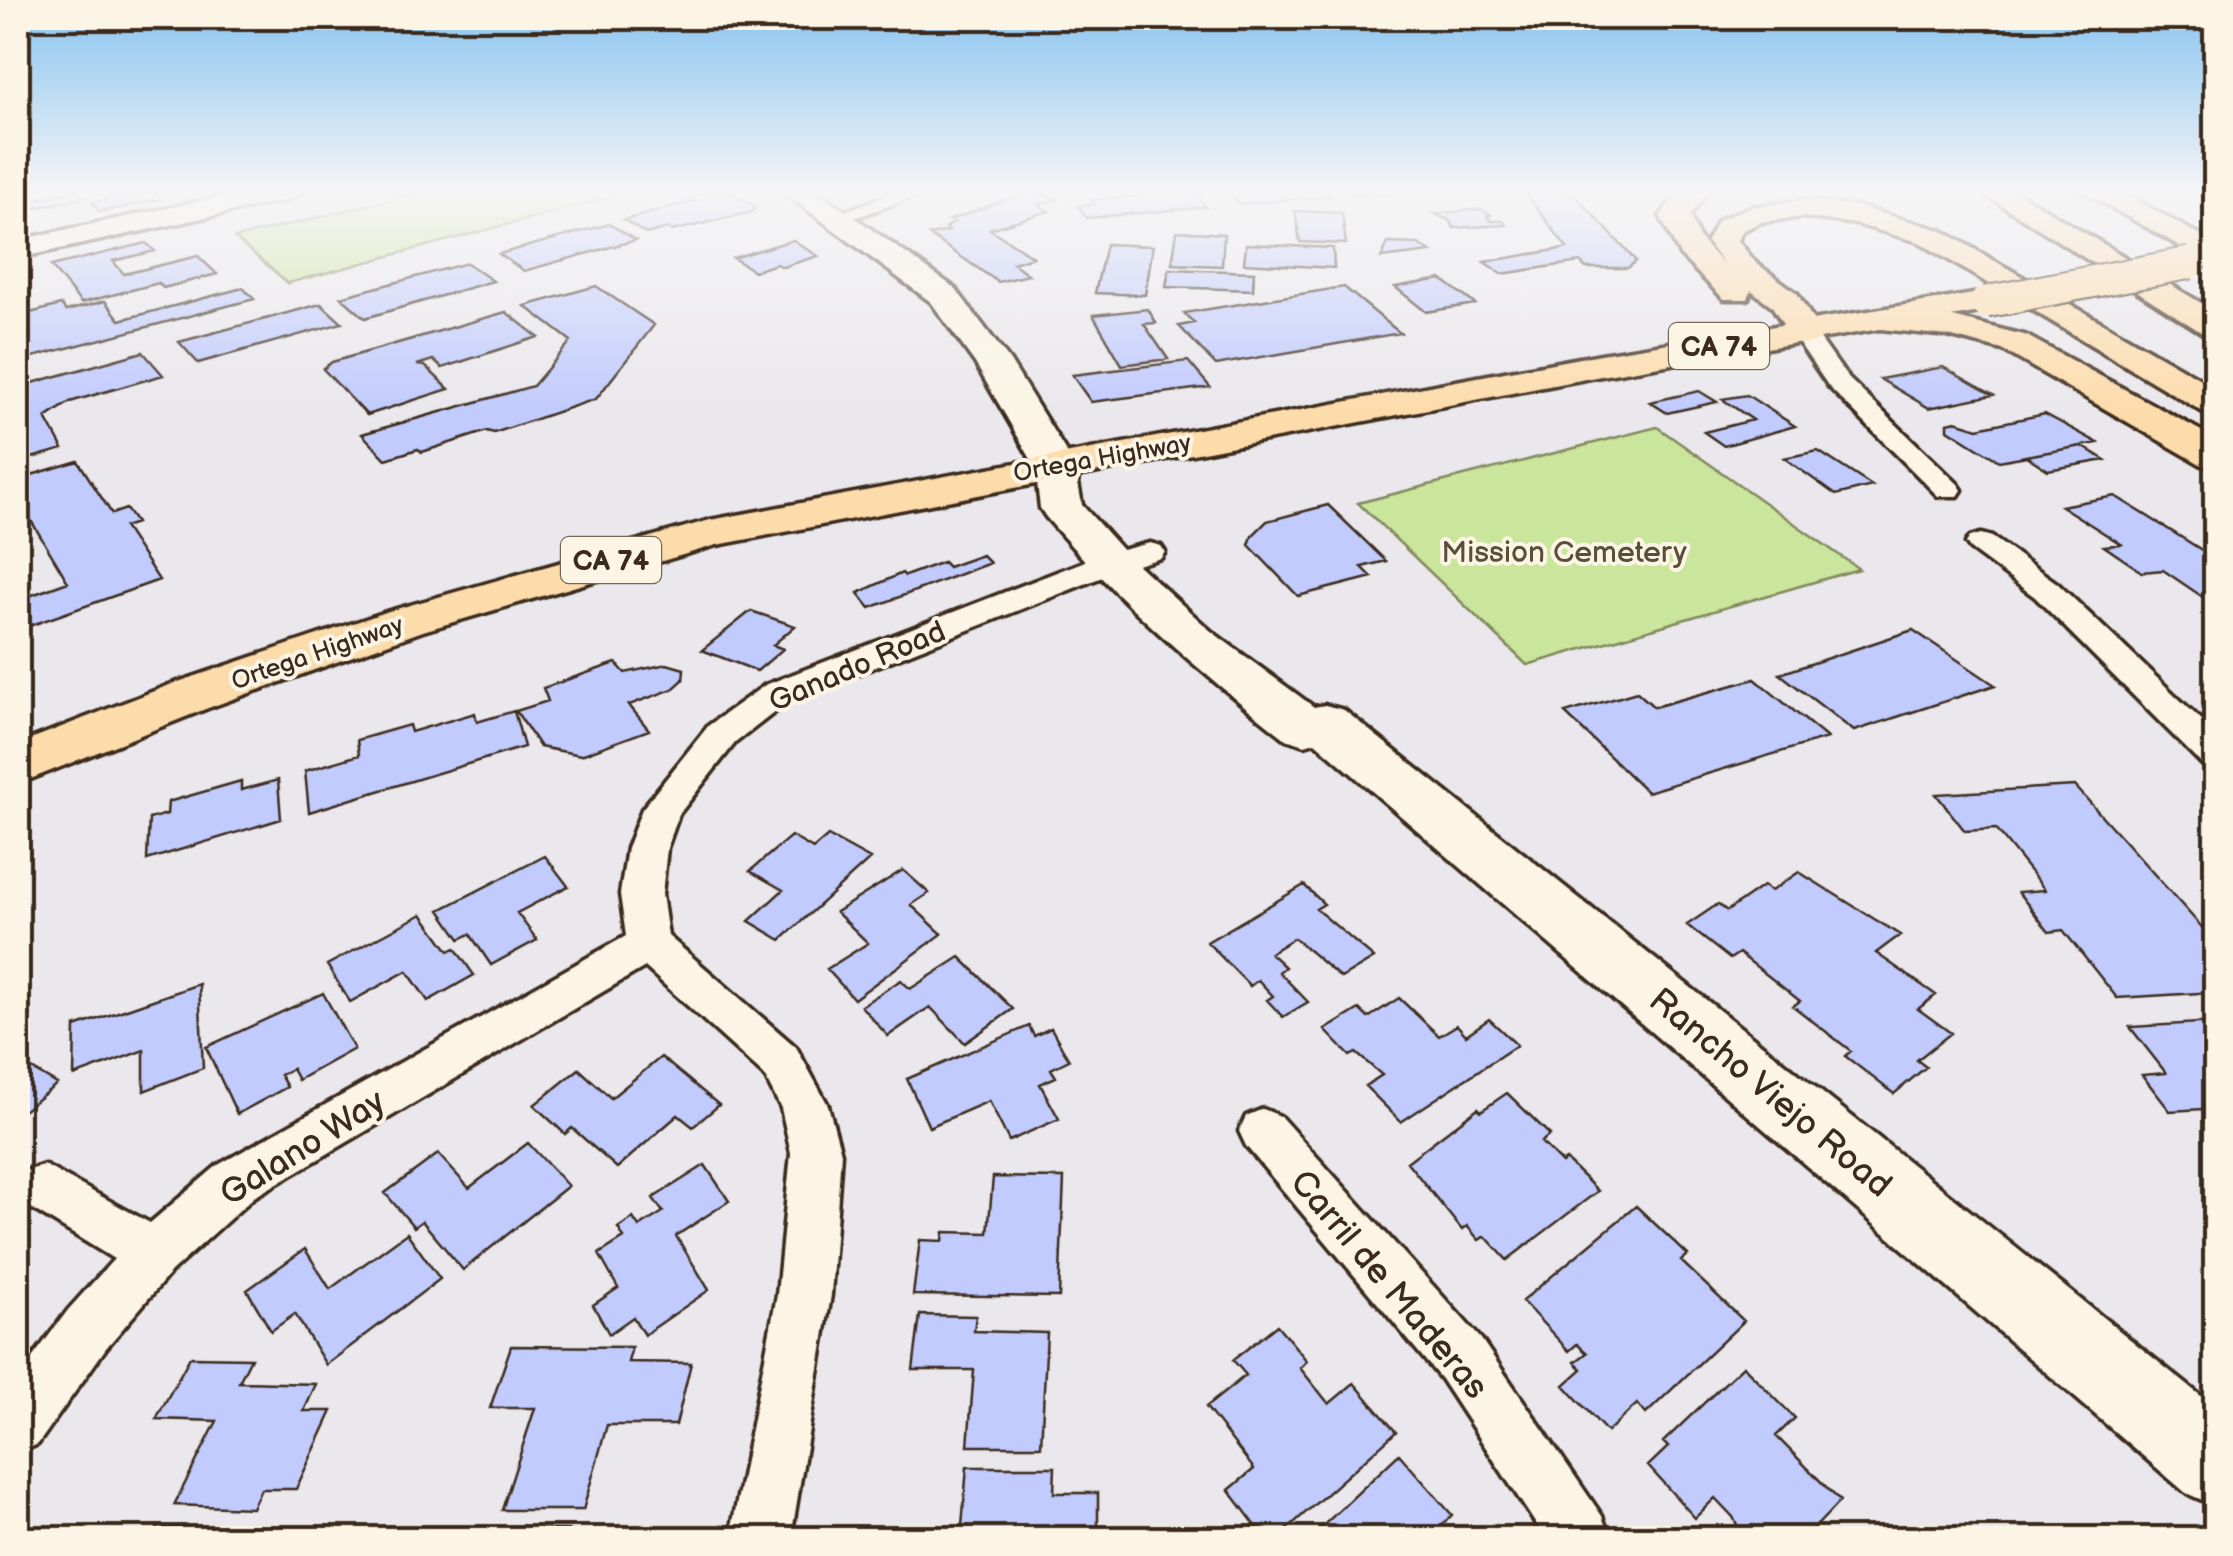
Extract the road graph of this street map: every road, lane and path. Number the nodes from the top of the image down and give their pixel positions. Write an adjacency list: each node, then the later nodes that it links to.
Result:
1 (901, 264): 14 (main road, Rancho Viejo Road)
2 (1706, 264): 10 (main road)
3 (1741, 264): 10 (main road)
4 (1977, 264): 12 (main road)
5 (2036, 264): 11 (main road)
6 (2112, 264): 9 (main road)
7 (2186, 264): 8 (main road, Ortega Highway / CA 74, bridge)
8 (1882, 321): 10 (main road, Ortega Highway / CA 74); 13 (main road)
9 (2216, 327)
10 (1805, 334): 14 (main road, Ortega Highway / CA 74); 15 (street)
11 (2216, 374)
12 (2216, 404)
13 (2216, 456)
14 (1055, 466): 17 (main road, Rancho Viejo Road); 19 (main road, Ortega Highway / CA 74)
15 (1948, 490)
16 (1982, 543): 18 (street)
17 (1130, 558): 20 (street, Ganado Road); 25 (main road, Rancho Viejo Road)
18 (2216, 756)
19 (18, 766)
20 (648, 944): 23 (street, Galano Way); 26 (street)
21 (1263, 1131): 27 (street, Carril de Maderas)
22 (44, 1188): 23 (street)
23 (153, 1254): 24 (street, Galano Way)
24 (18, 1424)
25 (2216, 1463)
26 (762, 1538)
27 (1580, 1538)

